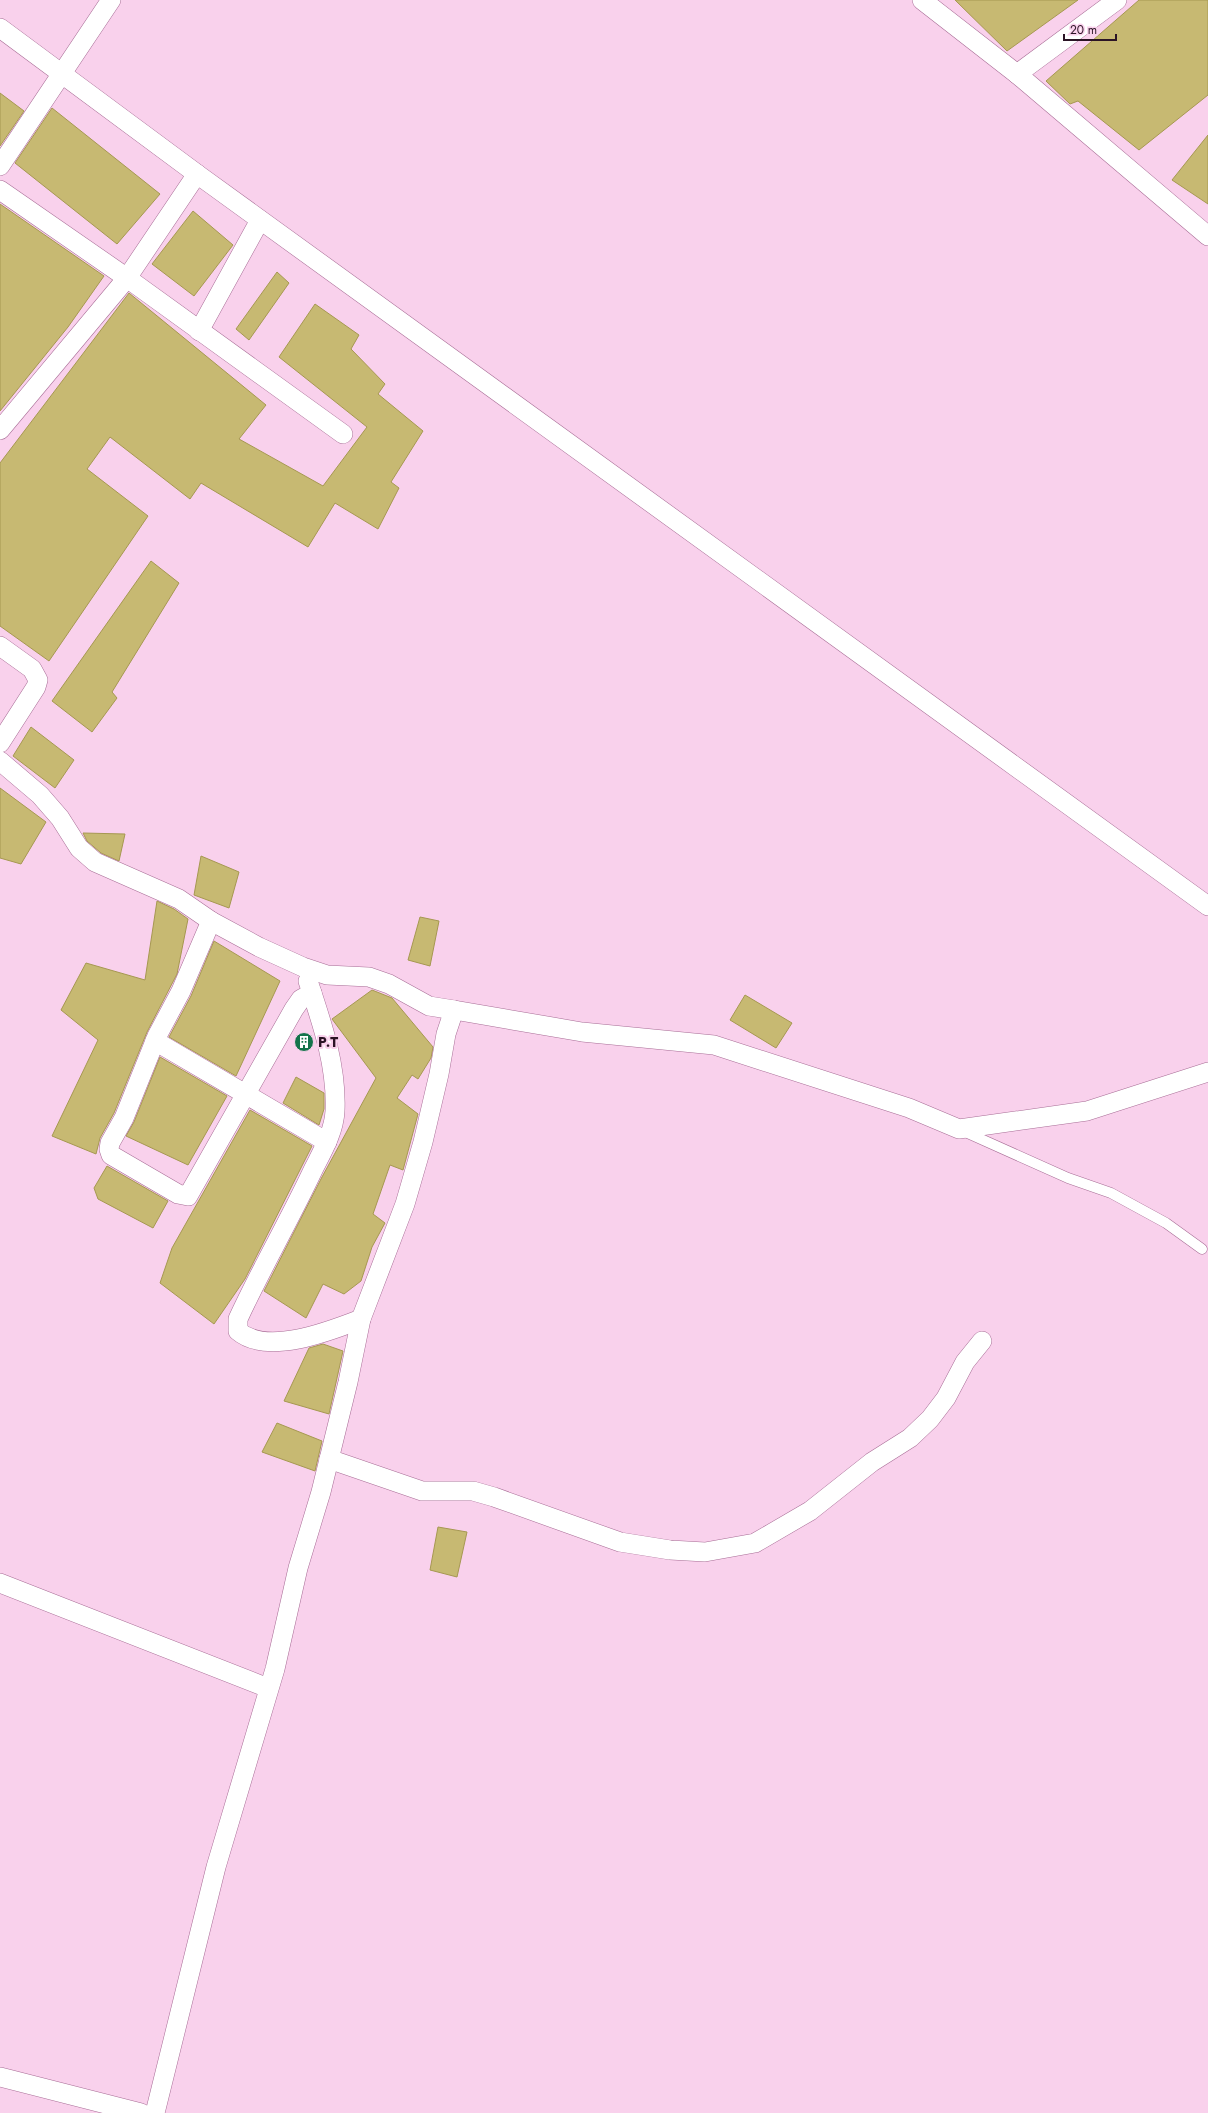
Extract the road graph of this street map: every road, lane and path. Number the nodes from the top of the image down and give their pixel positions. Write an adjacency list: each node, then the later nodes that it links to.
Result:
1 (111, 0): 5 (street)
2 (922, 0): 6 (street)
3 (1117, 0): 6 (street)
4 (0, 28): 5 (street)
5 (62, 73): 7 (street); 8 (street)
6 (1016, 74): 11 (street)
7 (0, 166)
8 (198, 174): 10 (street); 12 (street)
9 (0, 190): 12 (street)
10 (260, 220): 13 (street); 19 (street)
11 (1208, 236)
12 (127, 278): 13 (street); 14 (street)
13 (199, 330): 15 (street)
14 (0, 430)
15 (343, 434)
16 (0, 646): 17 (street)
17 (0, 743)
18 (0, 761): 20 (street)
19 (1208, 906)
20 (211, 921): 21 (street); 24 (street)
21 (304, 967): 22 (street); 23 (street)
22 (312, 993): 26 (street); 28 (street)
23 (454, 1010): 27 (street); 30 (street)
24 (155, 1041): 26 (street); 26 (street)
25 (1208, 1072): 27 (street)
26 (245, 1094): 28 (street)
27 (959, 1130): 29 (lane)
28 (327, 1142): 30 (street)
29 (1202, 1249)
30 (361, 1320): 32 (street)
31 (982, 1342): 32 (street)
32 (329, 1459): 34 (street)
33 (0, 1583): 34 (street)
34 (268, 1688): 37 (street)
35 (0, 2077): 36 (street)
36 (141, 2113)
37 (155, 2113)

